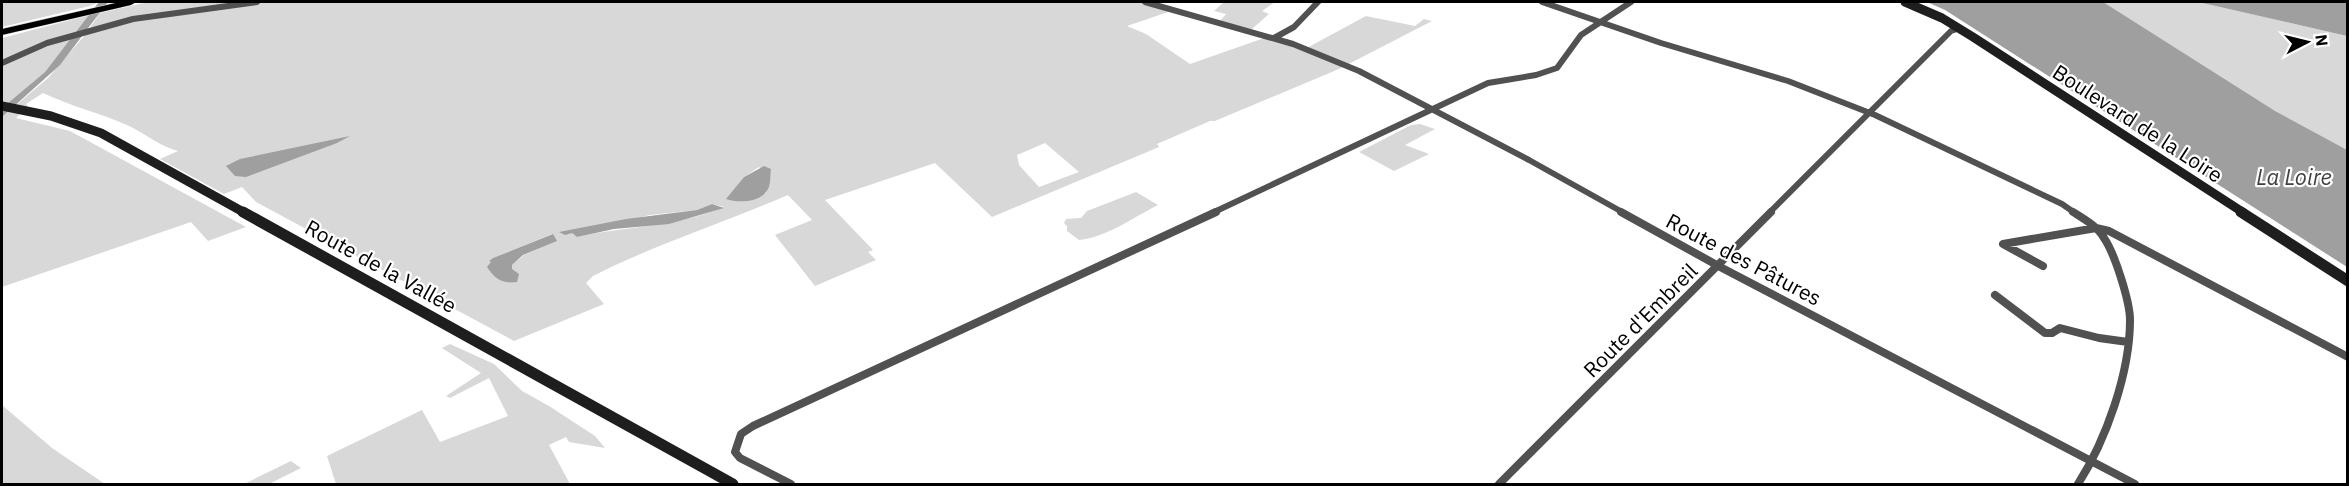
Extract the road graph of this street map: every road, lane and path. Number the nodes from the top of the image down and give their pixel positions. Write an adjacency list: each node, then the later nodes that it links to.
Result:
1 (131, 2): 9 (highway)
2 (257, 2): 15 (street)
3 (1145, 2): 10 (street, Route des Pâtures)
4 (1166, 2): 10 (street)
5 (1318, 2): 14 (street)
6 (1542, 2): 11 (street)
7 (1632, 2): 11 (street)
8 (1905, 2): 12 (main road, Boulevard de la Loire)
9 (113, 3): 13 (highway)
10 (1159, 5): 14 (street, Route des Pâtures)
11 (1598, 22): 17 (street); 18 (street)
12 (1960, 28): 18 (street, Route d'Embreil); 22 (main road, Boulevard de la Loire)
13 (2, 32)
14 (1274, 38): 17 (street, Route des Pâtures)
15 (2, 63)
16 (2, 105): 27 (main road, Route de la Vallée)
17 (1435, 110): 20 (street, Route des Pâtures); 28 (street)
18 (1870, 113): 19 (street); 20 (street, Route d'Embreil)
19 (2096, 228): 21 (street); 24 (street); 25 (street)
20 (1718, 265): 26 (street, Route des Pâtures); 29 (street, Route d'Embreil)
21 (2043, 266)
22 (2348, 281)
23 (1995, 295): 24 (street)
24 (2128, 342): 26 (street)
25 (2348, 357)
26 (2092, 462): 30 (street); 31 (street, Route des Pâtures)
27 (733, 484)
28 (791, 484)
29 (1499, 484)
30 (2078, 484)
31 (2135, 484)

